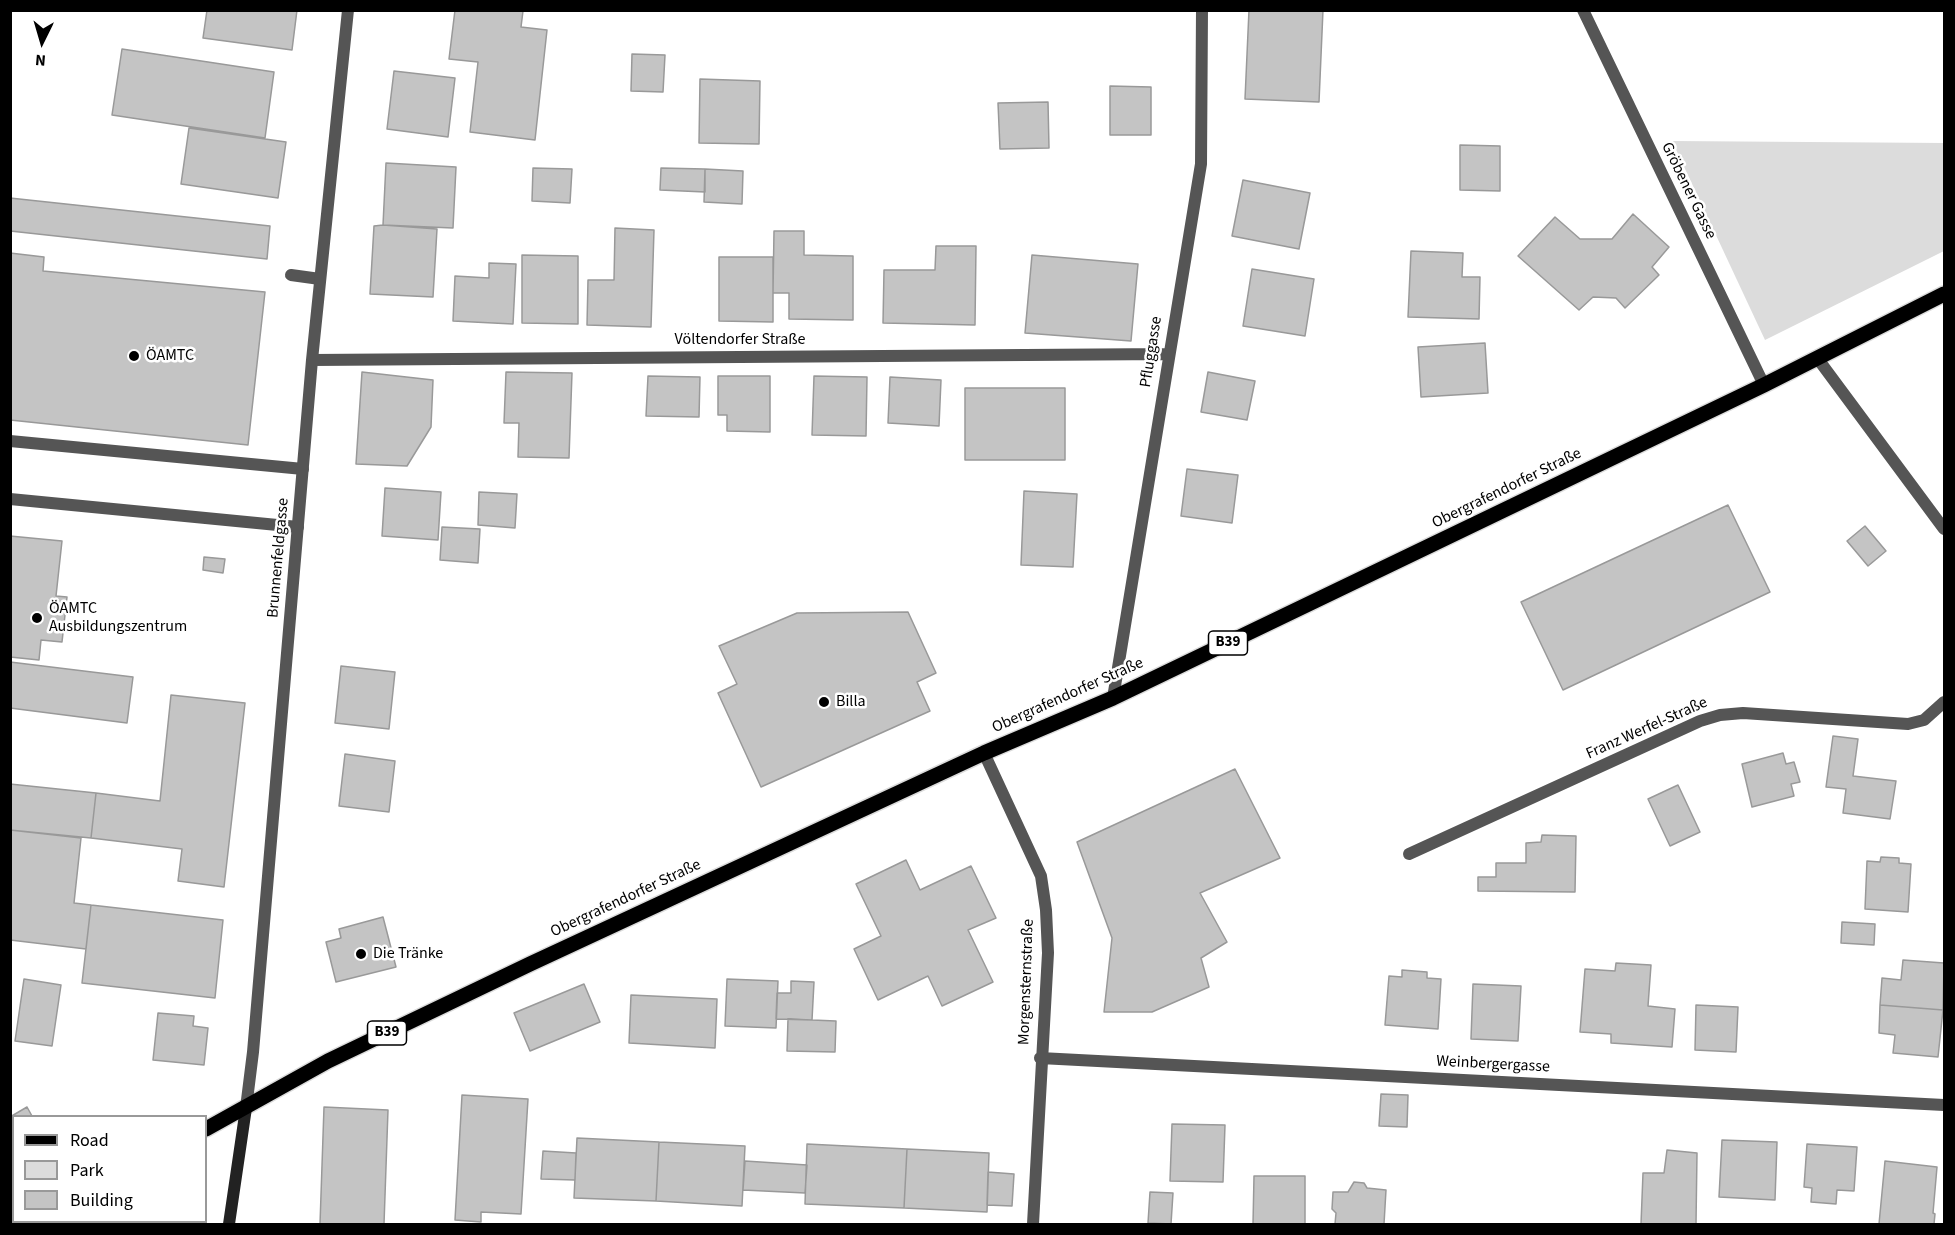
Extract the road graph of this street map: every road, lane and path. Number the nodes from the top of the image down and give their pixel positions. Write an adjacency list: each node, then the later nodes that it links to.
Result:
1 (348, 10): 5 (street, Brunnenfeldgasse)
2 (1202, 10): 7 (street, Pfluggasse)
3 (1583, 10): 10 (street, Gröbener Gasse)
4 (291, 275): 5 (street)
5 (320, 279): 9 (street, Brunnenfeldgasse)
6 (1944, 294): 8 (main road, Obergrafendorfer Straße / B39)
7 (1168, 354): 9 (street, Völtendorfer Straße); 16 (street, Pfluggasse)
8 (1818, 358): 10 (main road, Obergrafendorfer Straße / B39); 15 (street)
9 (312, 360): 12 (street, Brunnenfeldgasse)
10 (1764, 385): 16 (main road, Obergrafendorfer Straße / B39)
11 (10, 441): 12 (street)
12 (303, 469): 14 (street, Brunnenfeldgasse)
13 (10, 498): 14 (street)
14 (298, 527): 22 (street, Brunnenfeldgasse)
15 (1944, 530)
16 (1113, 698): 18 (main road, Obergrafendorfer Straße / B39)
17 (1944, 702): 19 (street, Franz Werfel-Straße)
18 (984, 753): 20 (street, Morgensternstraße); 22 (main road, Obergrafendorfer Straße / B39)
19 (1409, 854)
20 (1040, 1058): 21 (street, Weinbergergasse); 25 (street, Morgensternstraße)
21 (1944, 1105)
22 (246, 1108): 23 (main road, Obergrafendorfer Straße / B39); 24 (main road)
23 (207, 1128)
24 (229, 1224)
25 (1033, 1224)

